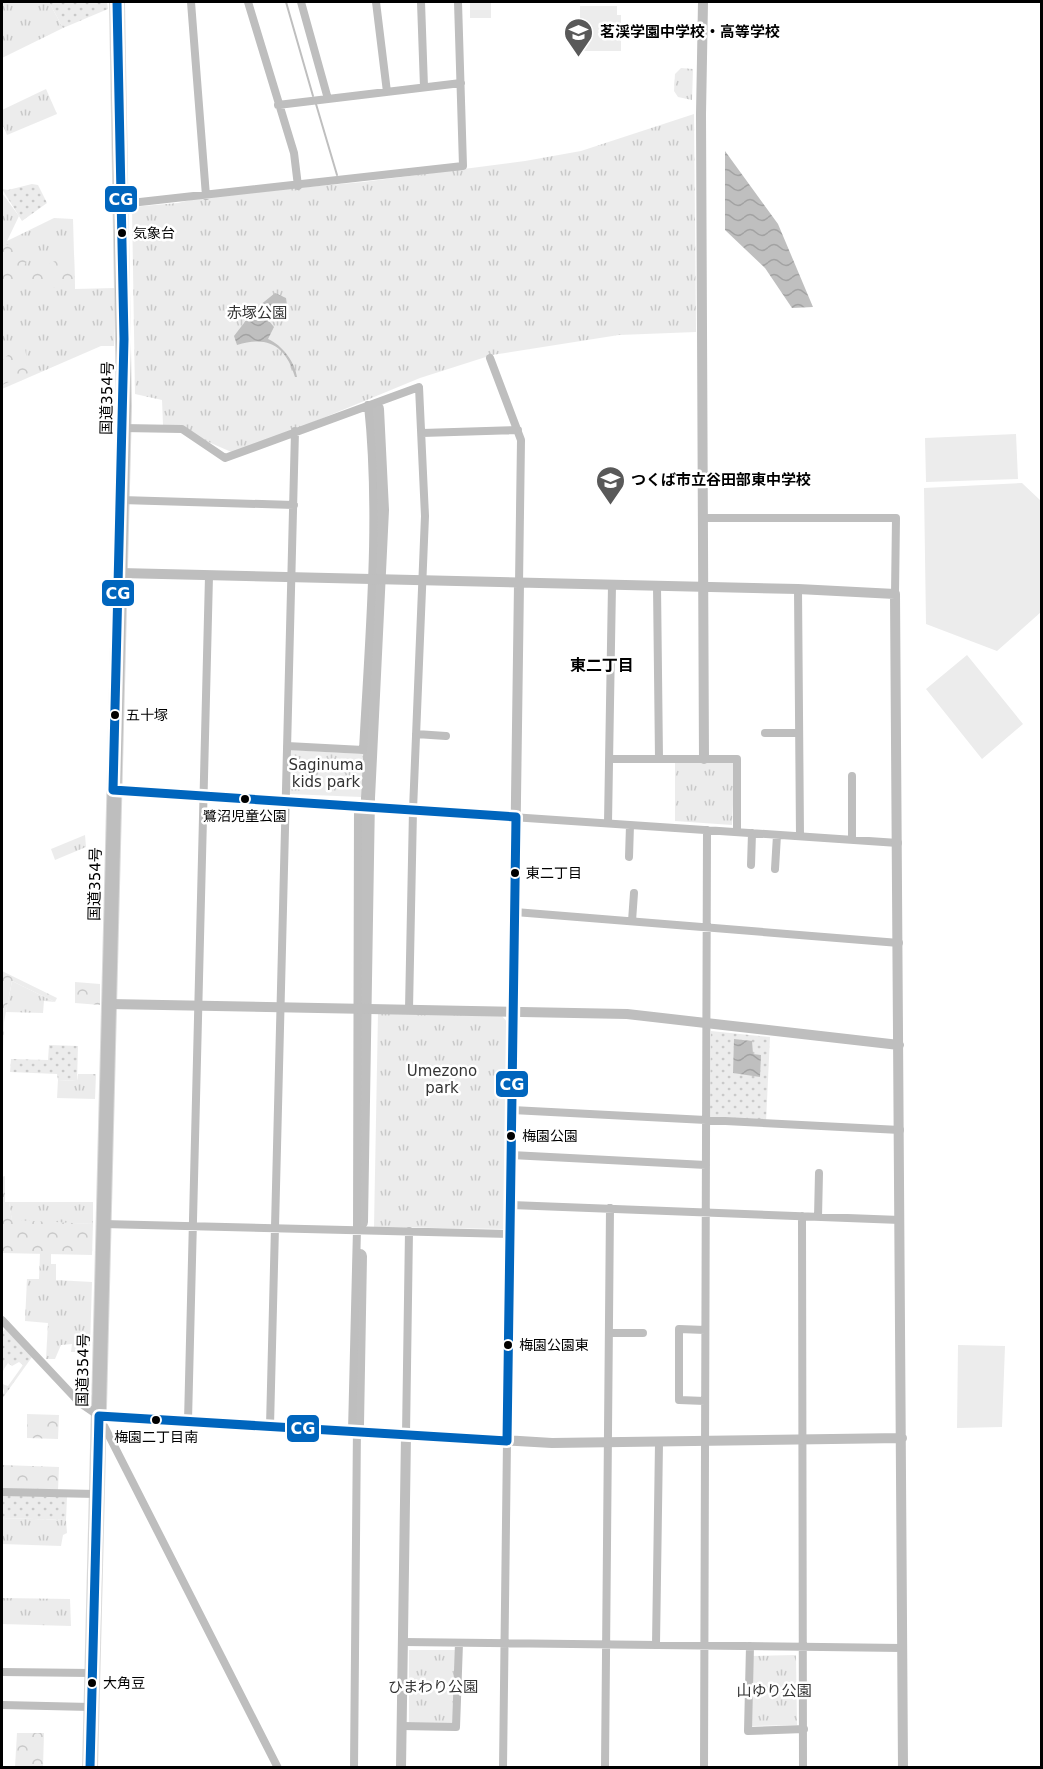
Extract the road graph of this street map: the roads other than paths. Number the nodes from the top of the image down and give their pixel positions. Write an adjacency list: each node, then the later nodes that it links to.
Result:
1 (117, 2): 16 (highway, 国道354号)
2 (190, 2): 15 (street)
3 (248, 2): 13 (street)
4 (301, 2): 12 (street)
5 (376, 2): 11 (street)
6 (421, 2): 10 (street)
7 (459, 2): 9 (street)
8 (703, 2): 25 (street)
9 (460, 83): 10 (street); 14 (street)
10 (424, 87): 11 (street)
11 (387, 92): 12 (street)
12 (328, 99): 13 (street)
13 (278, 105): 14 (street)
14 (298, 186): 15 (street)
15 (206, 196): 16 (street)
16 (122, 204): 19 (highway, 国道354号)
17 (490, 358): 20 (street)
18 (368, 405): 21 (street); 22 (street); 29 (street)
19 (123, 428): 21 (street); 23 (highway, 国道354号)
20 (519, 430): 22 (street); 31 (street)
21 (295, 431): 24 (street)
22 (422, 433): 30 (street)
23 (121, 500): 24 (street); 26 (highway, 国道354号)
24 (294, 505): 28 (street)
25 (703, 518): 34 (street); 36 (street)
26 (120, 573): 27 (street); 46 (highway, 国道354号)
27 (209, 576): 28 (street); 47 (street)
28 (292, 578): 29 (street); 41 (street)
29 (378, 579): 30 (street); 41 (street)
30 (422, 581): 31 (street); 38 (street)
31 (519, 584): 32 (street); 51 (street)
32 (612, 585): 33 (street); 42 (street)
33 (657, 586): 34 (street); 43 (street)
34 (704, 587): 35 (street); 44 (street)
35 (798, 589): 36 (street); 37 (street)
36 (895, 594): 60 (street)
37 (799, 733): 39 (street); 58 (street)
38 (416, 734): 40 (street); 50 (street)
39 (765, 734)
40 (446, 736)
41 (287, 746): 48 (street)
42 (609, 759): 43 (street); 52 (street)
43 (659, 759): 44 (street)
44 (704, 759): 55 (street)
45 (852, 776): 59 (street)
46 (113, 790): 47 (street); 69 (highway, 国道354号)
47 (203, 796): 48 (street); 70 (street)
48 (285, 801): 49 (street); 71 (street)
49 (358, 806): 50 (street); 72 (street)
50 (413, 810): 51 (street); 73 (street)
51 (516, 817): 52 (street); 65 (street)
52 (608, 823): 53 (street)
53 (630, 825): 54 (street); 61 (street)
54 (707, 830): 55 (street); 67 (street)
55 (737, 832): 56 (street)
56 (752, 833): 57 (street); 62 (street)
57 (777, 835): 58 (street); 63 (street)
58 (800, 836): 59 (street)
59 (852, 840): 60 (street)
60 (898, 843): 68 (street)
61 (629, 857)
62 (751, 865)
63 (775, 869)
64 (634, 893): 66 (street)
65 (515, 912): 66 (street); 74 (street)
66 (632, 921): 67 (street)
67 (707, 927): 68 (street); 75 (street)
68 (899, 943): 76 (street)
69 (108, 1004): 70 (street); 89 (highway, 国道354号)
70 (198, 1006): 71 (street); 90 (street)
71 (281, 1008): 72 (street); 91 (street)
72 (357, 1009): 73 (street); 92 (street)
73 (409, 1009): 74 (street)
74 (513, 1012): 75 (street); 77 (street)
75 (706, 1023): 76 (street); 78 (street)
76 (899, 1045): 79 (street)
77 (512, 1110): 78 (street); 80 (street)
78 (706, 1120): 79 (street); 81 (street)
79 (900, 1130): 88 (street)
80 (511, 1155): 81 (street); 83 (street)
81 (706, 1165): 85 (street)
82 (819, 1173): 87 (street)
83 (511, 1205): 84 (street); 94 (street)
84 (610, 1208): 85 (street); 98 (street)
85 (706, 1212): 86 (street); 96 (street)
86 (802, 1216): 87 (street); 106 (street)
87 (819, 1217): 88 (street)
88 (900, 1220): 105 (street)
89 (103, 1224): 90 (street); 100 (highway, 国道354号)
90 (192, 1226): 91 (street); 101 (street)
91 (275, 1227): 92 (street); 102 (street)
92 (357, 1229): 93 (street); 103 (street)
93 (409, 1231): 94 (street); 104 (street)
94 (510, 1234): 107 (street)
95 (2, 1320): 100 (street)
96 (705, 1330): 99 (street); 99 (street)
97 (644, 1333): 98 (street)
98 (609, 1334): 109 (street)
99 (705, 1401): 108 (street)
100 (99, 1416): 101 (street); 112 (highway, 国道354号); 129 (street)
101 (188, 1421): 102 (street)
102 (270, 1426): 103 (street)
103 (356, 1432): 104 (street)
104 (406, 1435): 107 (street); 113 (street)
105 (902, 1438): 106 (street); 121 (street)
106 (801, 1440): 108 (street); 120 (street)
107 (507, 1441): 109 (street); 115 (street)
108 (705, 1441): 110 (street); 118 (street)
109 (609, 1443): 110 (street); 116 (street)
110 (659, 1443): 117 (street)
111 (2, 1492): 112 (street)
112 (96, 1494): 123 (highway, 国道354号)
113 (404, 1642): 114 (street); 126 (street)
114 (459, 1643): 115 (street); 126 (street)
115 (505, 1643): 116 (street); 131 (street)
116 (606, 1644): 117 (street); 132 (street)
117 (656, 1645): 118 (street)
118 (704, 1646): 119 (street); 133 (street)
119 (750, 1646): 120 (street); 127 (street)
120 (802, 1647): 121 (street); 127 (street)
121 (902, 1648): 135 (street)
122 (2, 1672): 123 (street)
123 (92, 1673): 125 (highway, 国道354号)
124 (2, 1705): 125 (street)
125 (91, 1707): 128 (highway, 国道354号)
126 (402, 1726): 130 (street)
127 (804, 1729): 134 (street)
128 (90, 1767)
129 (278, 1767)
130 (401, 1767)
131 (503, 1767)
132 (605, 1767)
133 (704, 1767)
134 (803, 1767)
135 (903, 1767)

